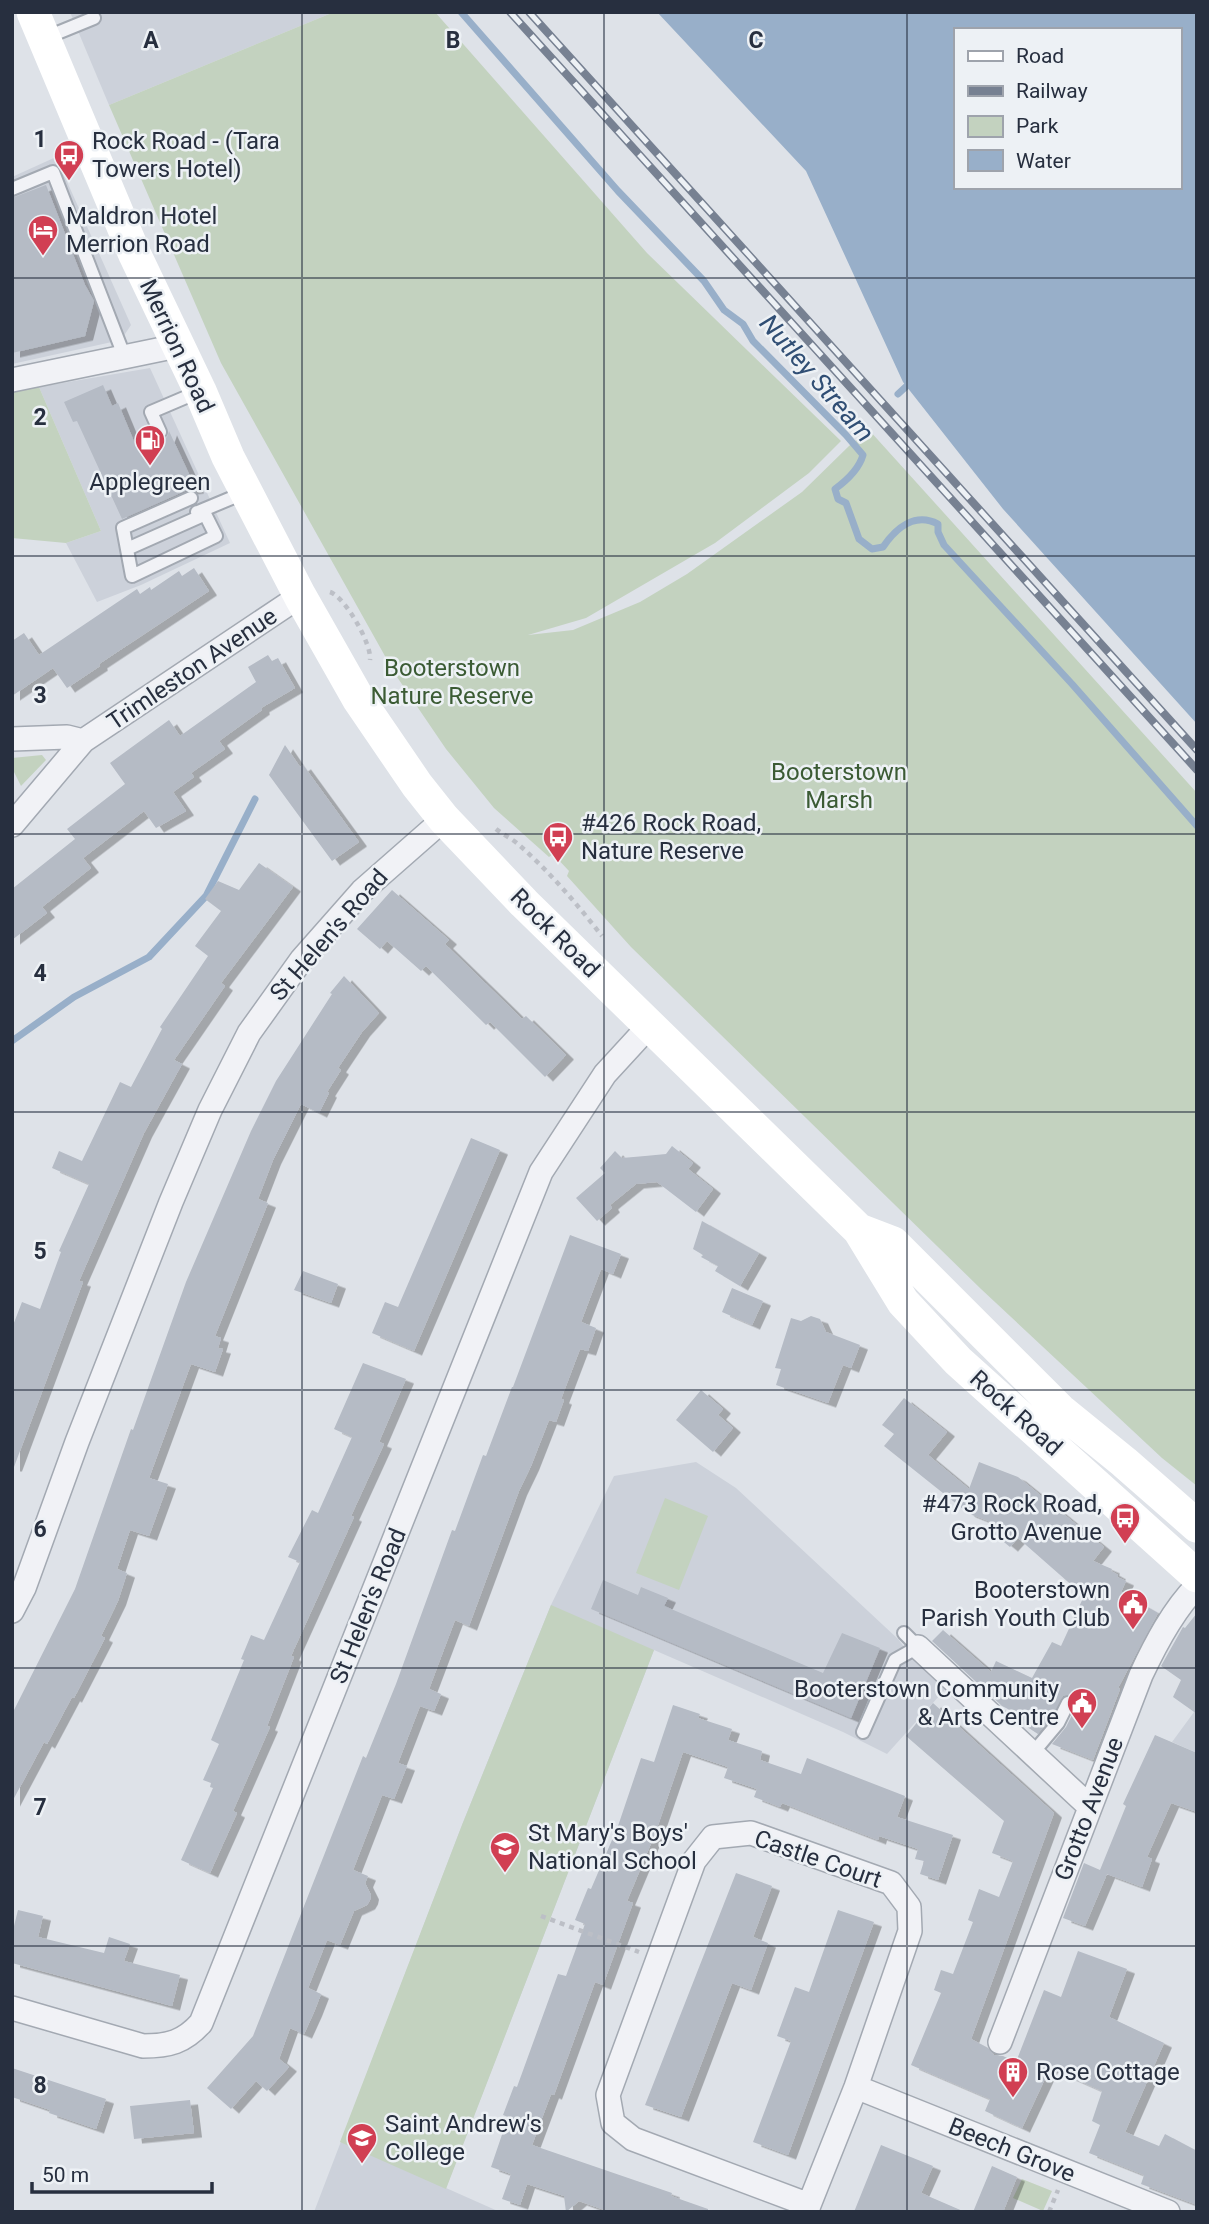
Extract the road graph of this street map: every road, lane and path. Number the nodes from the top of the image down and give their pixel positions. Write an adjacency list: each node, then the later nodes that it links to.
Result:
1 (93, 18): 2 (lane)
2 (38, 25): 4 (main road, Merrion Road)
3 (12, 190): 5 (lane)
4 (177, 346): 5 (street); 7 (main road, Merrion Road)
5 (125, 358): 6 (street)
6 (12, 380)
7 (200, 391): 8 (lane); 9 (main road, Merrion Road)
8 (160, 432)
9 (246, 492): 10 (lane); 12 (main road, Merrion Road)
10 (200, 511): 11 (lane); 11 (lane); 11 (lane)
11 (127, 550)
12 (315, 594): 13 (path); 15 (street, Trimleston Avenue); 16 (main road, Rock Road)
13 (375, 670)
14 (12, 739): 15 (street, Trimleston Avenue)
15 (83, 741): 18 (street, Trimleston Avenue)
16 (444, 819): 20 (main road, Rock Road); 25 (street, St Helen's Road)
17 (489, 823): 19 (path)
18 (12, 825)
19 (557, 884)
20 (650, 1025): 21 (main road, Rock Road); 33 (street, St Helen's Road)
21 (859, 1230): 22 (main road, Rock Road); 23 (main road, Rock Road)
22 (1197, 1526)
23 (1197, 1576)
24 (1197, 1586): 30 (street, Grotto Avenue)
25 (12, 1611)
26 (911, 1640): 28 (lane); 29 (street)
27 (1068, 1703): 29 (lane)
28 (863, 1732)
29 (1032, 1754): 30 (street)
30 (1090, 1807): 34 (street, Grotto Avenue)
31 (541, 1916): 32 (path)
32 (658, 1958): 35 (street, Castle Court); 36 (street, Castle Court)
33 (12, 2008)
34 (1000, 2042)
35 (856, 2087): 36 (street, Castle Court); 37 (street, Beech Grove)
36 (808, 2208)
37 (1168, 2212)

